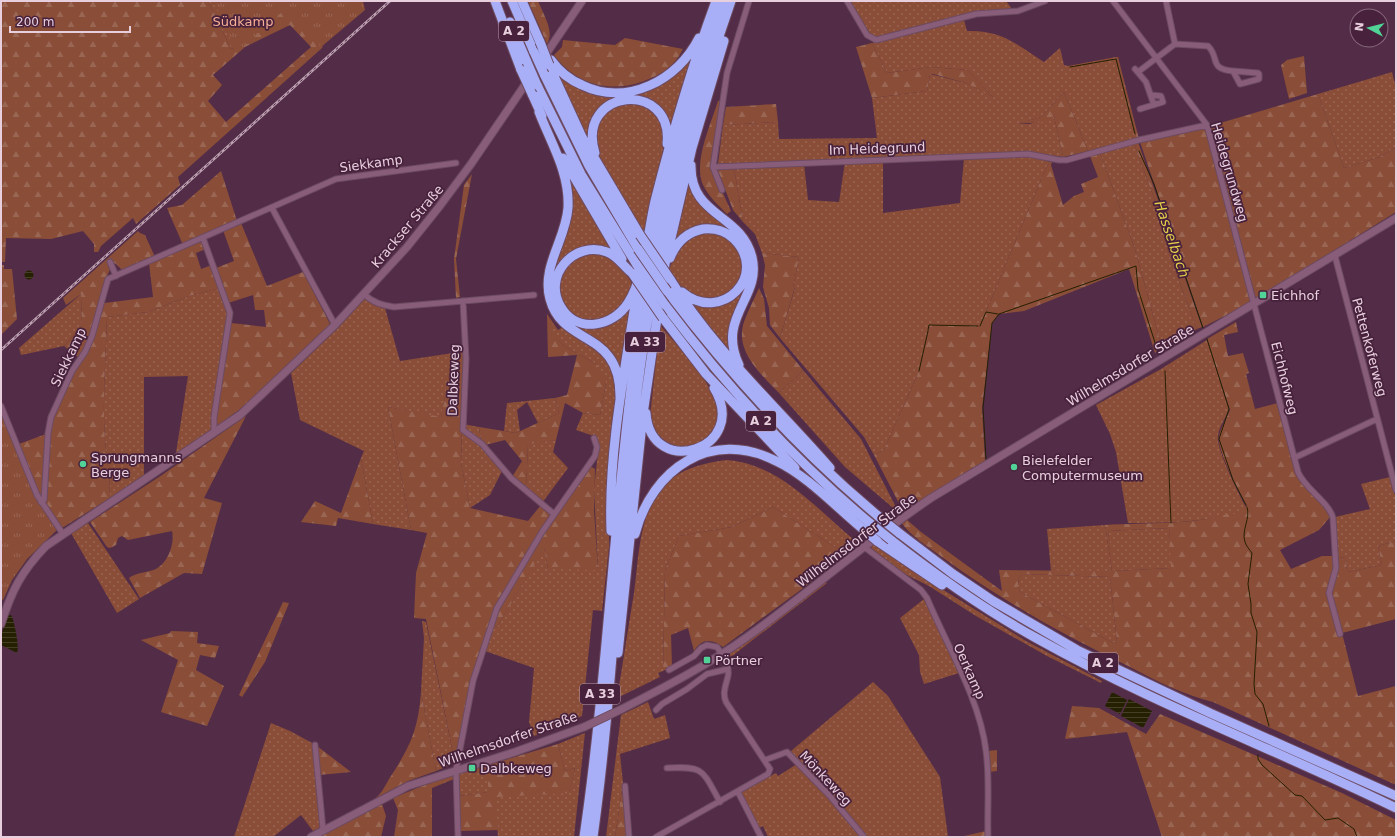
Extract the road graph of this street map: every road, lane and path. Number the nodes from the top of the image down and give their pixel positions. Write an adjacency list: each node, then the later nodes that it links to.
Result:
1 (495, 1): 21 (highway, bridge)
2 (501, 1): 34 (highway, A 2, bridge)
3 (512, 1): 36 (highway, A 2, bridge)
4 (522, 1): 16 (highway, bridge)
5 (582, 1): 37 (street, Krackser Straße)
6 (732, 1): 66 (highway, A 33)
7 (736, 1): 23 (highway)
8 (749, 1): 26 (street)
9 (847, 1): 10 (street)
10 (1045, 1)
11 (1113, 1): 15 (street, Heidegrundweg)
12 (1166, 1): 14 (street)
13 (718, 2): 16 (highway); 25 (highway); 59 (highway, A 33)
14 (1175, 44): 15 (street); 17 (street)
15 (1157, 58): 18 (street); 22 (street, Heidegrundweg)
16 (550, 63): 27 (highway)
17 (1234, 71): 17 (street)
18 (1151, 95): 19 (street); 19 (street)
19 (1154, 105): 20 (street)
20 (1140, 109)
21 (540, 112): 34 (highway); 45 (highway)
22 (1207, 125): 26 (street, Im Heidegrund); 40 (street, Heidegrundweg)
23 (694, 143): 36 (highway); 43 (highway)
24 (456, 163): 29 (street, Siekkamp)
25 (664, 166): 27 (highway); 34 (highway)
26 (713, 167): 28 (street)
27 (600, 168): 36 (highway, bridge)
28 (722, 190)
29 (272, 208): 31 (street, Siekkamp); 41 (street)
30 (1396, 218): 32 (street, Wilhelmsdorfer Straße)
31 (203, 238): 35 (street, Siekkamp); 48 (street)
32 (1335, 256): 40 (street, Wilhelmsdorfer Straße); 47 (street, Pettenkoferweg)
33 (110, 262): 35 (street)
34 (637, 267): 34 (highway); 42 (highway, bridge); 45 (highway); 56 (highway, A 2, bridge)
35 (116, 276): 54 (street, Siekkamp)
36 (668, 286): 36 (highway); 43 (highway); 44 (highway); 51 (highway, A 2)
37 (364, 294): 39 (street); 41 (street, Krackser Straße)
38 (534, 295): 39 (street)
39 (463, 301): 55 (street, Dalbkeweg)
40 (1255, 304): 50 (street, Eichhofweg); 58 (street, Wilhelmsdorfer Straße)
41 (335, 325): 48 (street, Krackser Straße)
42 (706, 374): 44 (highway); 53 (highway)
43 (746, 376): 51 (highway)
44 (646, 398): 60 (highway)
45 (620, 400): 59 (highway)
46 (1, 406): 54 (street)
47 (1378, 418): 50 (street); 52 (street, Pettenkoferweg)
48 (214, 433): 57 (street, Krackser Straße)
49 (594, 438): 55 (street)
50 (1294, 458): 62 (street, Eichhofweg)
51 (847, 490): 74 (highway, A 2, bridge)
52 (1396, 490)
53 (819, 491): 56 (highway); 60 (highway)
54 (41, 502): 57 (street)
55 (554, 514): 71 (street)
56 (868, 527): 76 (highway, A 2, bridge)
57 (63, 534): 61 (street, Krackser Straße)
58 (863, 546): 63 (street, Wilhelmsdorfer Straße); 86 (street, Oerkamp)
59 (612, 573): 80 (highway, A 33)
60 (626, 575): 66 (highway)
61 (1, 624)
62 (1340, 634)
63 (722, 654): 64 (street); 65 (street); 71 (street, Wilhelmsdorfer Straße, bridge)
64 (728, 669): 67 (street); 69 (street)
65 (669, 670)
66 (609, 693): 81 (highway, A 33)
67 (656, 710)
68 (315, 745): 77 (street)
69 (766, 760): 73 (street); 85 (street, Mönkeweg)
70 (667, 768): 75 (street)
71 (456, 770): 77 (street, Wilhelmsdorfer Straße); 79 (street)
72 (625, 786): 82 (street)
73 (738, 792): 75 (street); 84 (street)
74 (1396, 796)
75 (720, 802): 83 (street)
76 (1396, 808)
77 (323, 830): 78 (street, Wilhelmsdorfer Straße)
78 (311, 837)
79 (458, 837)
80 (584, 837)
81 (593, 837)
82 (629, 837)
83 (656, 837)
84 (760, 837)
85 (864, 837)
86 (988, 837)

